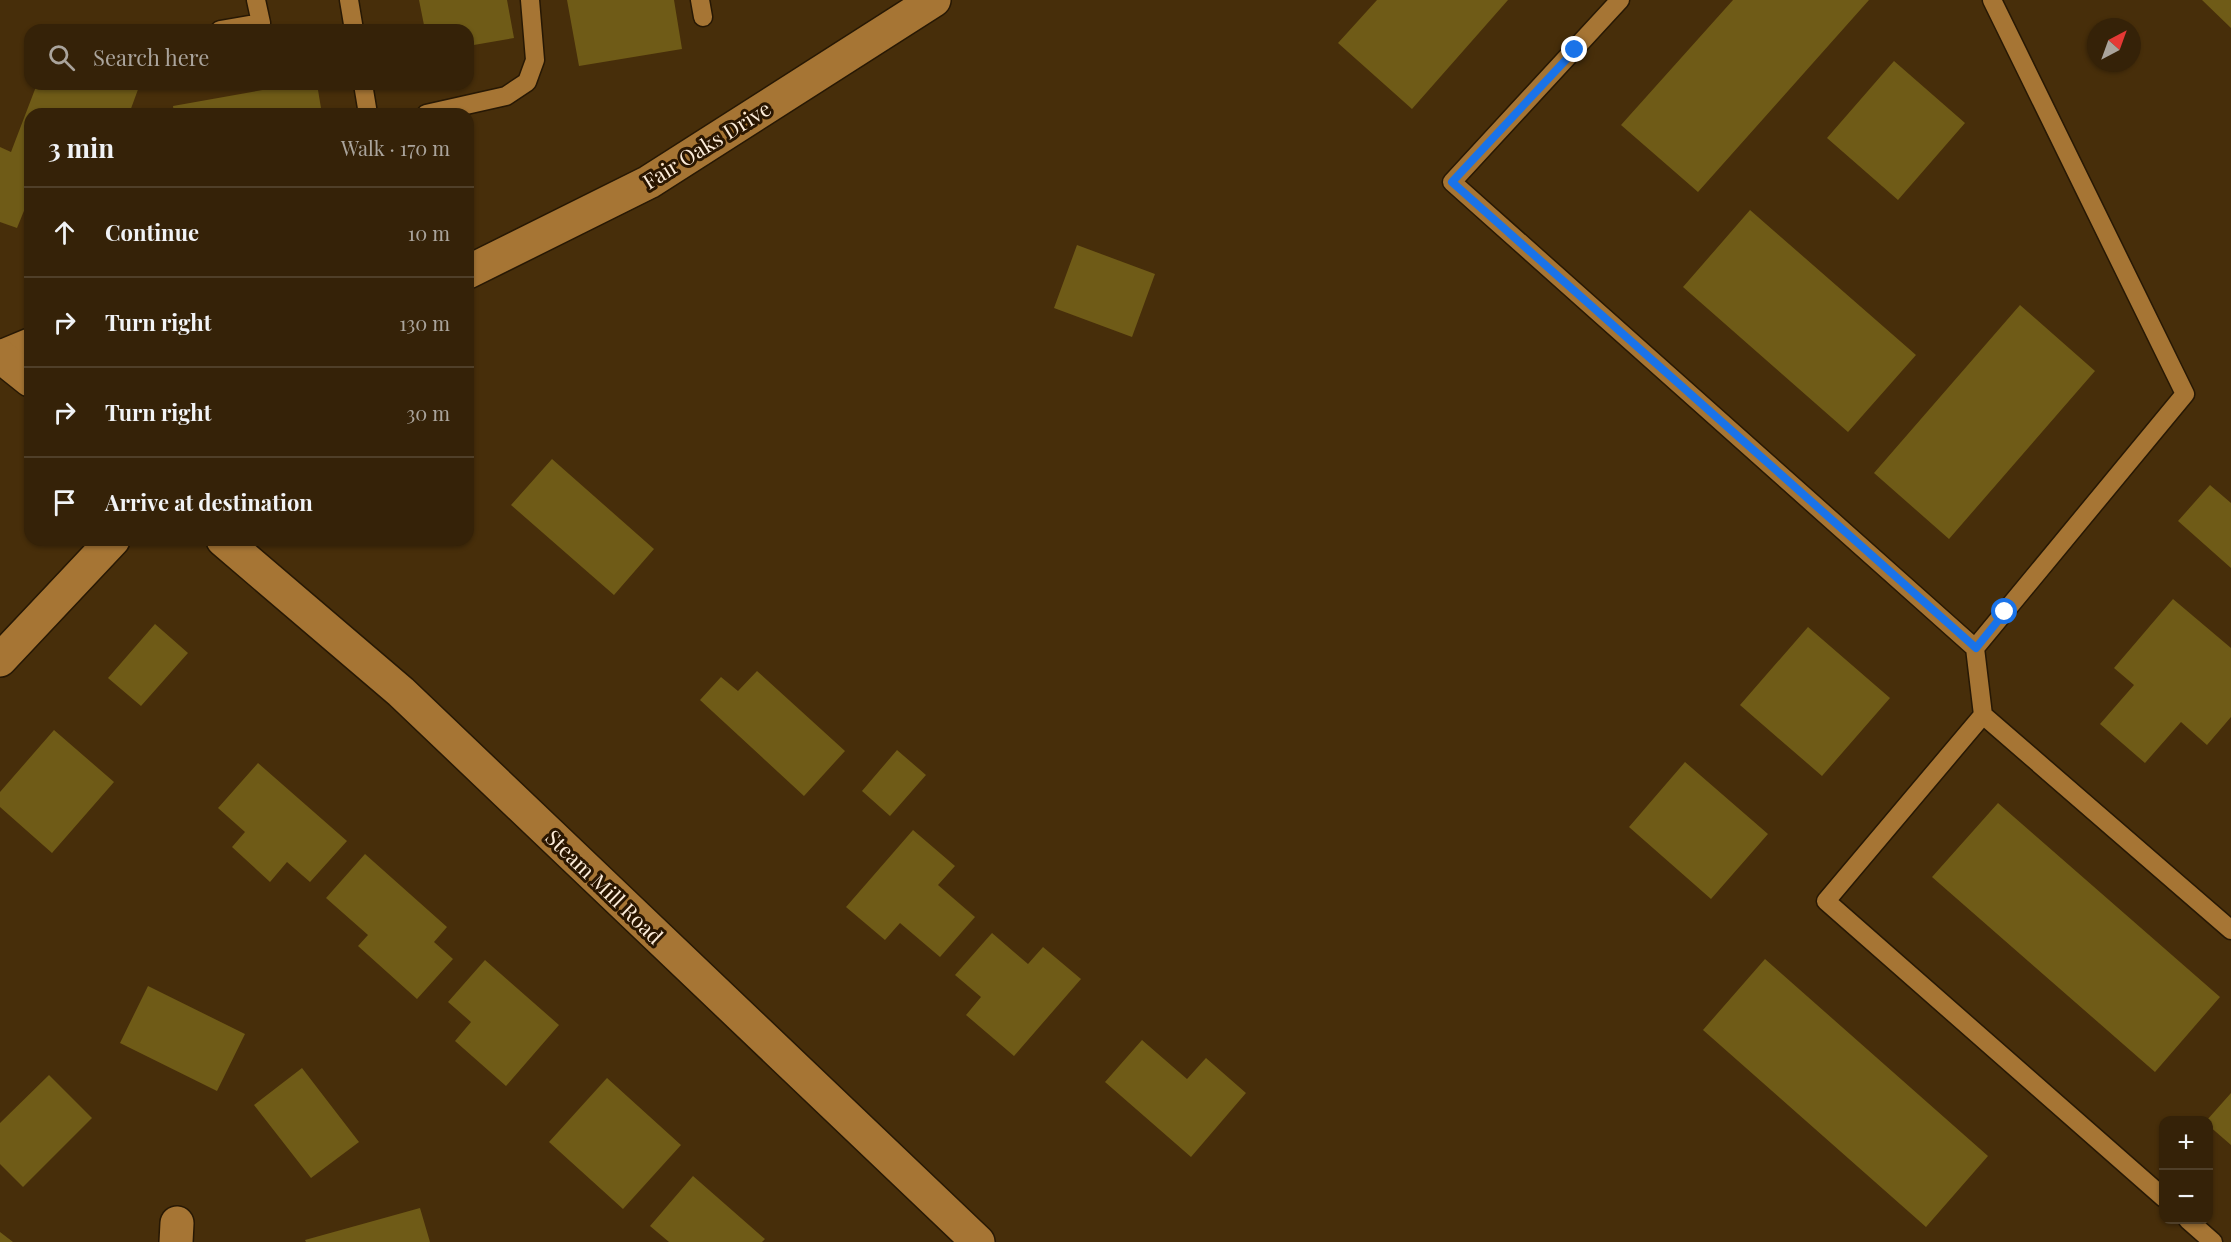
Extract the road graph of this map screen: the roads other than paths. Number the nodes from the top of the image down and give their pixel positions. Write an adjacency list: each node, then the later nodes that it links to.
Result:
1 (256, 0): 7 (lane)
2 (349, 0): 8 (lane)
3 (530, 0): 11 (lane)
4 (934, 0): 12 (street, Fair Oaks Drive)
5 (1620, 0): 17 (lane)
6 (1992, 0): 17 (lane)
7 (251, 24)
8 (353, 24)
9 (364, 90): 10 (lane)
10 (367, 108)
11 (453, 108)
12 (474, 269)
13 (10, 352): 14 (street)
14 (24, 372)
15 (106, 546): 18 (street)
16 (230, 546): 23 (street, Steam Mill Road)
17 (1976, 648): 19 (lane)
18 (0, 660)
19 (1983, 715): 20 (lane); 21 (lane)
20 (2231, 930)
21 (2159, 1194)
22 (2193, 1224): 24 (lane)
23 (978, 1242)
24 (2213, 1242)

